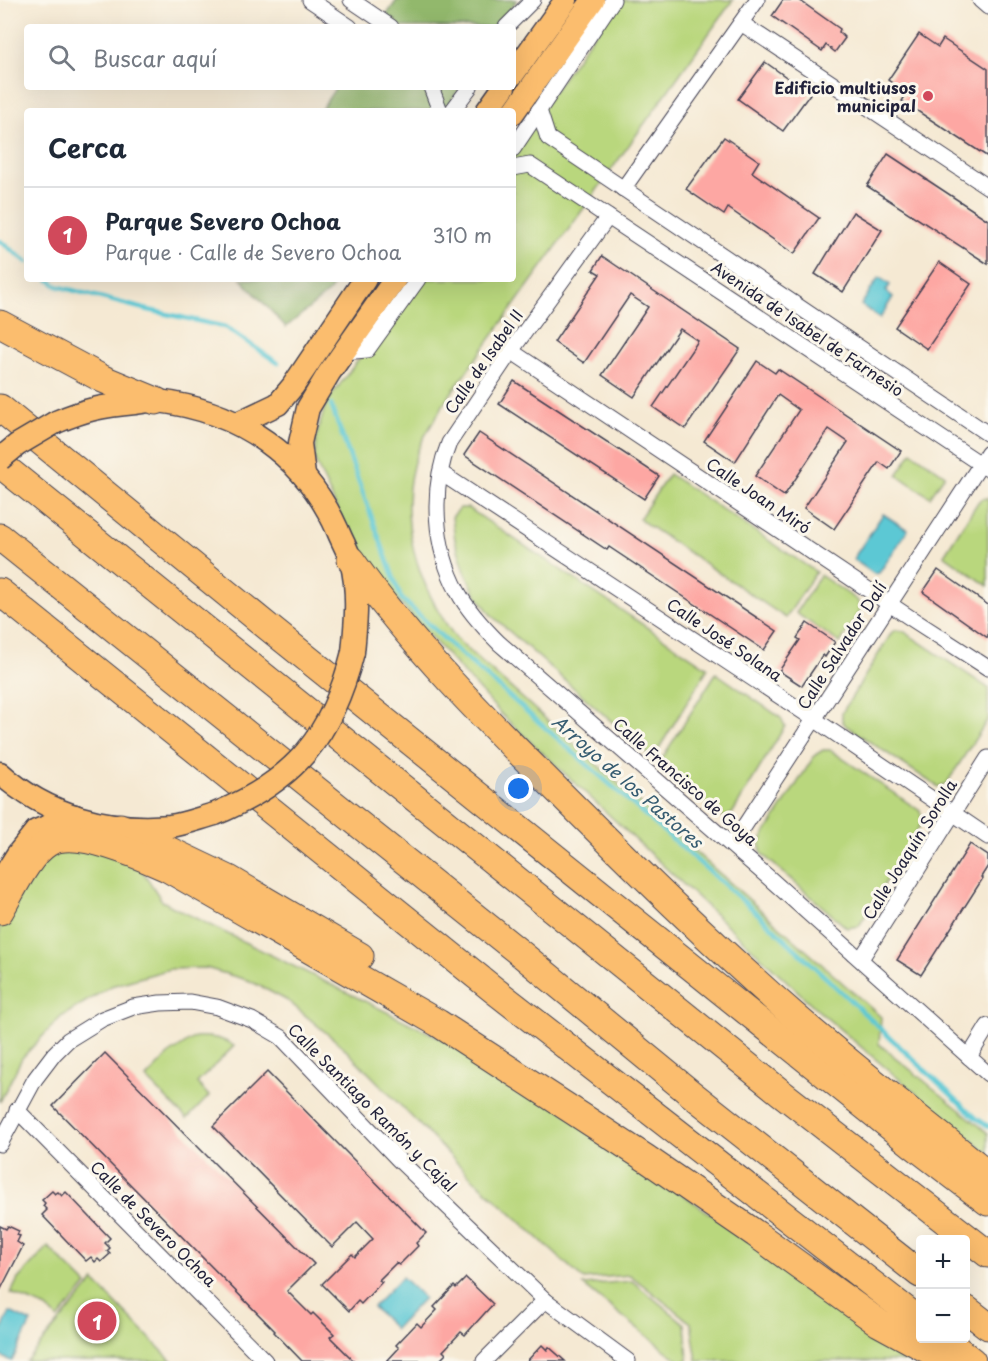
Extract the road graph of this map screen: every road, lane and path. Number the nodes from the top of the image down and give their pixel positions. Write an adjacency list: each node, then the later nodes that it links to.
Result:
1 (310, 0): 11 (street)
2 (351, 0): 12 (street)
3 (533, 0): 13 (street); 14 (street)
4 (566, 0): 15 (main road)
5 (593, 0): 22 (main road)
6 (614, 0): 23 (street)
7 (758, 0): 10 (street)
8 (980, 0): 9 (street)
9 (988, 7)
10 (741, 23): 26 (street); 27 (street)
11 (346, 24)
12 (387, 24)
13 (509, 24)
14 (516, 24)
15 (516, 70)
16 (433, 90): 19 (street)
17 (468, 90): 20 (street)
18 (502, 90): 21 (main road)
19 (439, 108)
20 (454, 108)
21 (489, 108)
22 (516, 109)
23 (539, 110): 24 (street); 27 (street, Avenida de Isabel de Farnesio)
24 (516, 144)
25 (516, 167): 28 (street, Avenida de Isabel de Farnesio)
26 (988, 187)
27 (623, 189): 38 (street, Avenida de Isabel de Farnesio)
28 (608, 217): 33 (street, Calle de Isabel II); 40 (street, Avenida de Isabel de Farnesio)
29 (393, 282): 34 (main road)
30 (416, 282): 34 (street)
31 (361, 284): 37 (main road)
32 (0, 324): 35 (highway)
33 (511, 351): 42 (street, Calle de Isabel II); 47 (street, Calle Joan Miró)
34 (343, 352): 43 (main road)
35 (156, 401): 37 (main road); 39 (main road, bridge)
36 (0, 408): 66 (highway)
37 (238, 423): 43 (main road)
38 (988, 434)
39 (0, 459)
40 (985, 462): 47 (street, Calle Salvador Dalí)
41 (0, 464): 67 (highway)
42 (441, 472): 49 (street, Calle José Solana); 56 (street, Calle Francisco de Goya)
43 (304, 475): 45 (main road)
44 (0, 537): 68 (highway)
45 (351, 560): 54 (main road, bridge); 65 (highway)
46 (0, 592): 71 (highway)
47 (889, 604): 48 (street, Calle Joan Miró); 49 (street, Calle Salvador Dalí)
48 (988, 668)
49 (814, 719): 52 (street, Calle José Solana); 56 (street, Calle Salvador Dalí)
50 (988, 758): 52 (street, Calle Joaquín Sorolla)
51 (0, 773): 53 (main road)
52 (953, 814): 55 (street, Calle José Solana); 59 (street, Calle Joaquín Sorolla)
53 (75, 816): 54 (main road); 57 (main road)
54 (120, 827): 73 (highway)
55 (988, 837)
56 (732, 845): 59 (street, Calle Francisco de Goya)
57 (0, 882)
58 (0, 911): 73 (highway)
59 (861, 959): 61 (street, Calle Francisco de Goya)
60 (988, 1026): 61 (street)
61 (969, 1057): 62 (street, Calle Francisco de Goya)
62 (988, 1074)
63 (17, 1110): 64 (street, Calle Santiago Ramón y Cajal); 69 (street, Calle Santiago Ramón y Cajal); 74 (street, Calle de Severo Ochoa)
64 (0, 1144)
65 (988, 1174)
66 (988, 1202)
67 (988, 1254)
68 (916, 1270)
69 (545, 1300): 75 (street); 76 (street, Calle Santiago Ramón y Cajal)
70 (970, 1312): 72 (highway)
71 (916, 1317)
72 (988, 1326)
73 (946, 1353): 77 (highway)
74 (265, 1361)
75 (484, 1361)
76 (628, 1361)
77 (972, 1361)

